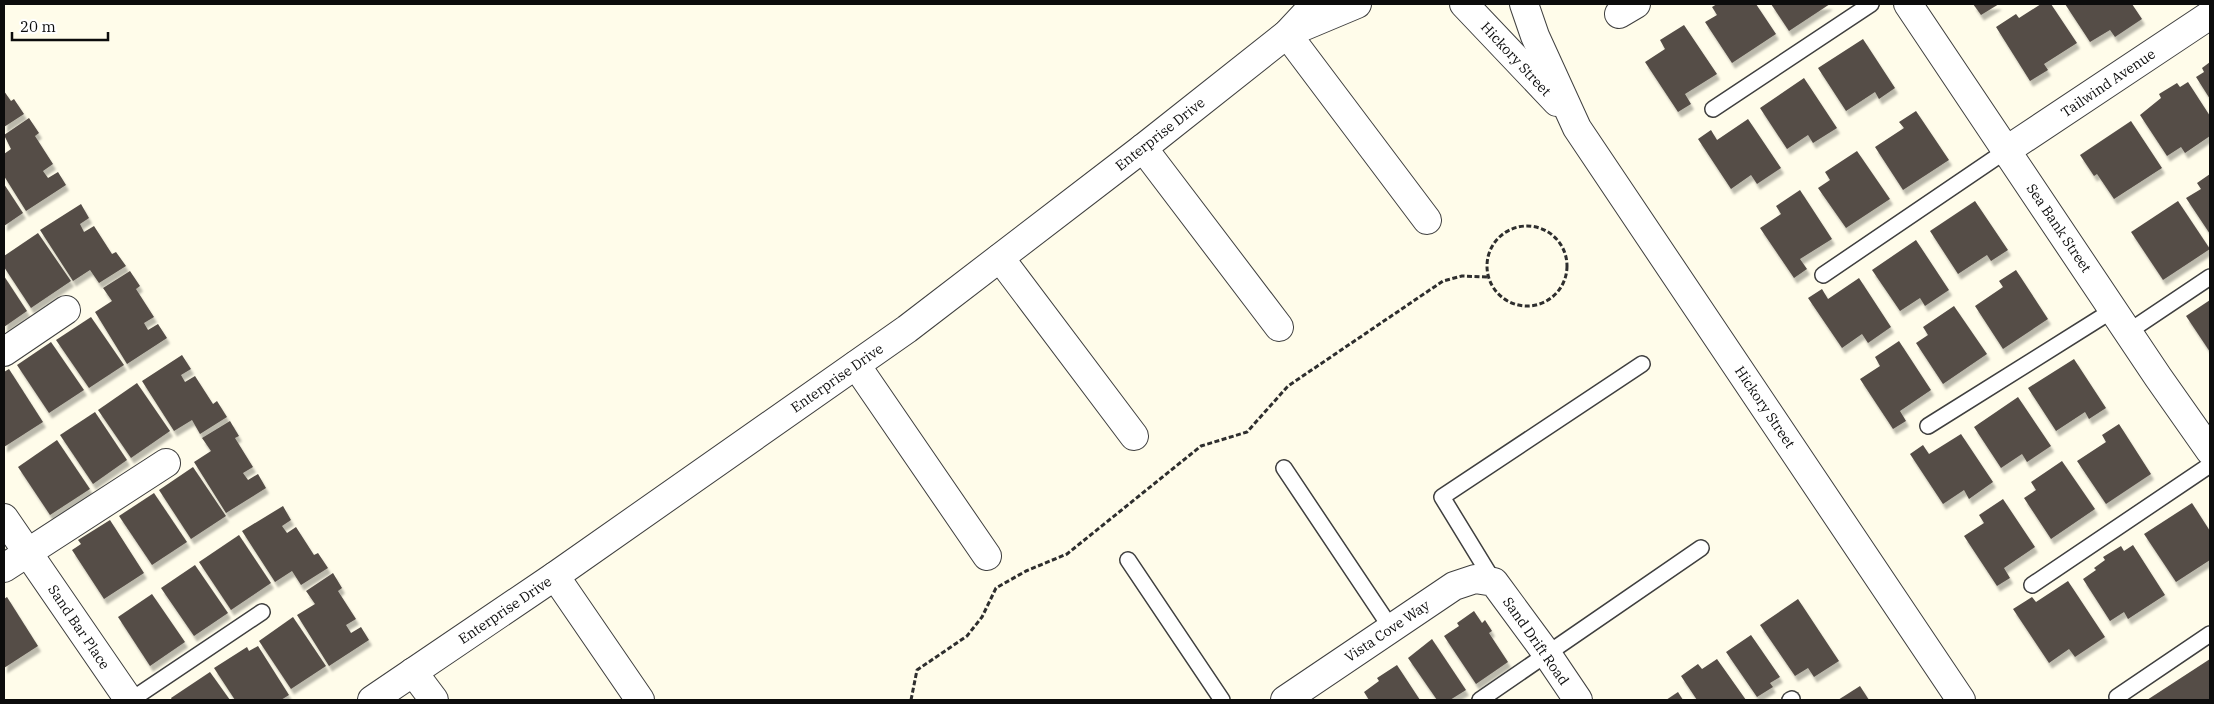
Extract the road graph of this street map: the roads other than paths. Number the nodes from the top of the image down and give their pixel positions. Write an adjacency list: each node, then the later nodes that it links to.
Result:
1 (1315, 4): 8 (street)
2 (1357, 4): 8 (street)
3 (1464, 4): 10 (street, Hickory Street)
4 (1524, 4): 10 (street, Hickory Street)
5 (1871, 4): 9 (lane)
6 (1908, 4): 12 (street, Sea Bank Street)
7 (2210, 15): 12 (street, Tailwind Avenue)
8 (1287, 34): 11 (street, Enterprise Drive); 13 (street)
9 (1714, 109)
10 (1569, 114): 53 (street, Hickory Street)
11 (1143, 148): 14 (street, Enterprise Drive); 19 (street)
12 (2006, 150): 15 (lane); 18 (street, Sea Bank Street)
13 (1426, 220)
14 (1000, 258): 23 (street, Enterprise Drive); 25 (street)
15 (1824, 275)
16 (2210, 277): 20 (lane)
17 (66, 310): 21 (street)
18 (2113, 310): 20 (street, Sea Bank Street); 24 (lane)
19 (1279, 327)
20 (2128, 332): 26 (street, Sea Bank Street)
21 (4, 352)
22 (1642, 364): 37 (lane)
23 (856, 365): 33 (street); 36 (street, Enterprise Drive)
24 (1928, 426)
25 (1134, 436)
26 (2210, 451)
27 (166, 463): 32 (street)
28 (2210, 465): 38 (lane)
29 (1284, 468): 40 (lane)
30 (4, 518): 32 (street, Sand Bar Place)
31 (1701, 548): 42 (lane)
32 (28, 553): 35 (street); 45 (street, Sand Bar Place)
33 (987, 556)
34 (1128, 560): 49 (lane)
35 (4, 568)
36 (556, 576): 43 (street, Enterprise Drive); 48 (street)
37 (1494, 582): 40 (street, Vista Cove Way); 42 (street, Sand Drift Road)
38 (2032, 585)
39 (262, 612): 45 (lane)
40 (1391, 628): 50 (street, Vista Cove Way)
41 (2210, 634): 44 (lane)
42 (1547, 654): 51 (lane); 52 (street, Sand Drift Road)
43 (413, 672): 46 (street, Enterprise Drive); 47 (street)
44 (2117, 697)
45 (130, 700)
46 (372, 700)
47 (434, 700)
48 (640, 700)
49 (1222, 700)
50 (1285, 700)
51 (1480, 700)
52 (1578, 700)
53 (1961, 700)

